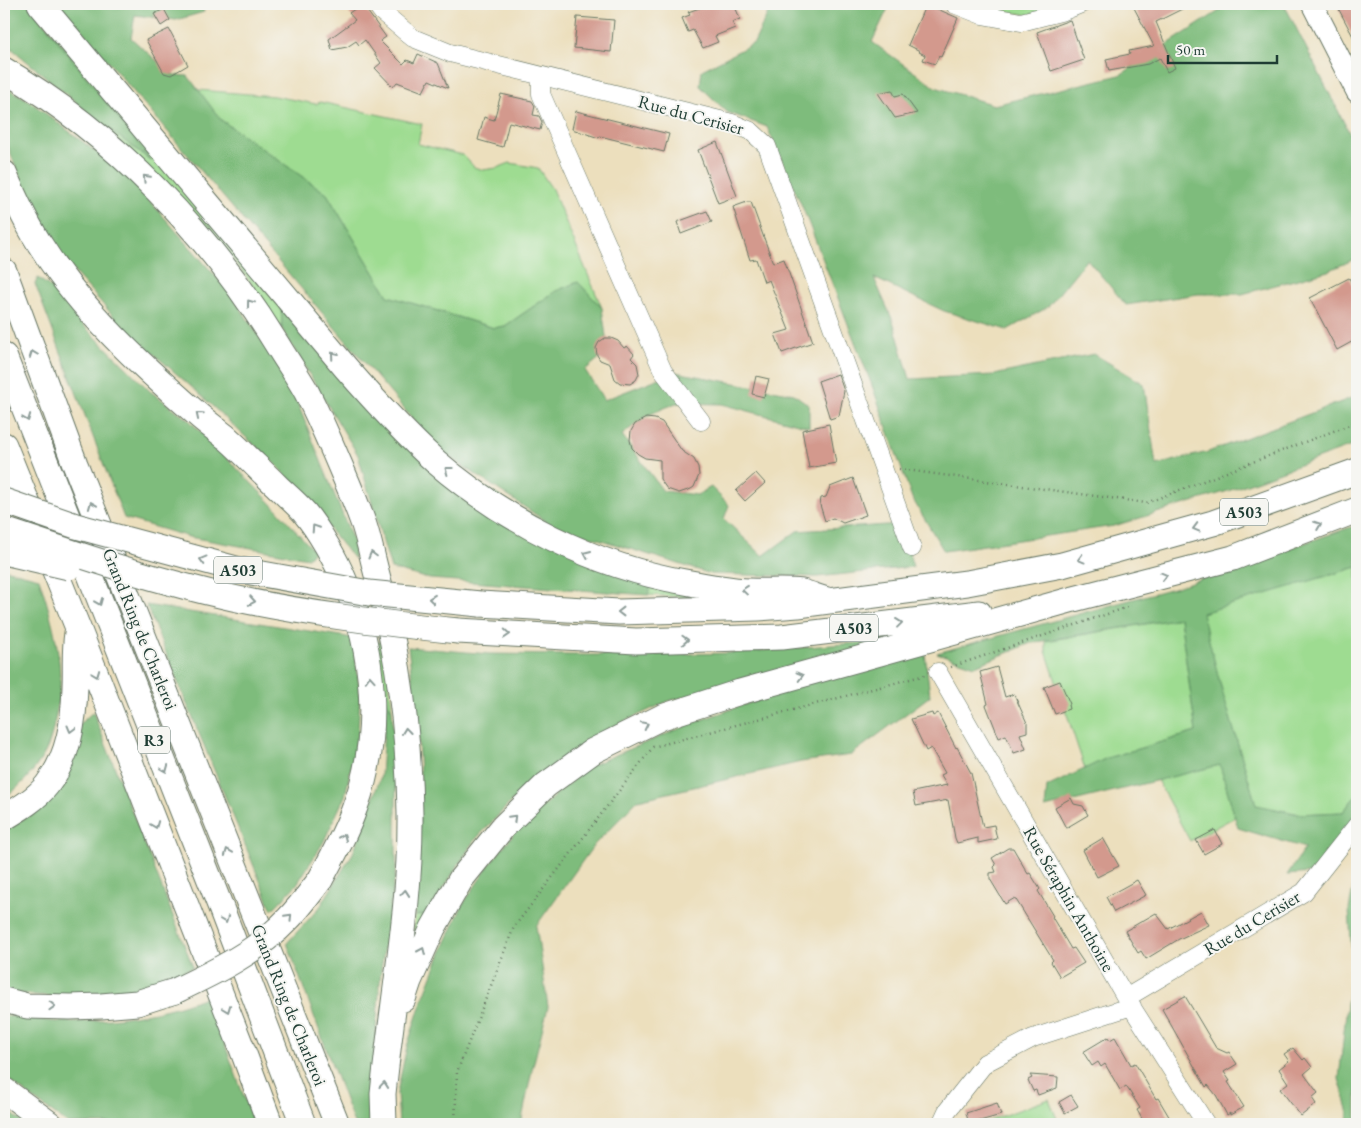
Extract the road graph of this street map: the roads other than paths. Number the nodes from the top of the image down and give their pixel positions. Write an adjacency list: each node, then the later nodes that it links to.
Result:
1 (40, 4): 21 (highway, one-way to 1)
2 (376, 4): 7 (street, Rue du Cerisier)
3 (954, 4): 4 (street)
4 (1081, 4)
5 (1312, 4): 8 (main road)
6 (6, 71): 29 (highway, one-way to 6)
7 (541, 76): 12 (street); 18 (street, Rue du Cerisier)
8 (1357, 92)
9 (4, 172): 27 (highway, one-way to 9, bridge)
10 (4, 271): 34 (highway, Grand Ring de Charleroi / R3, one-way to 10)
11 (4, 356): 33 (highway, Grand Ring de Charleroi / R3, one-way to 33)
12 (701, 421)
13 (4, 445): 23 (highway)
14 (1357, 471): 21 (highway, A503, one-way to 21)
15 (4, 501): 21 (highway, A503, one-way to 15, bridge)
16 (1357, 510): 22 (highway, A503, one-way to 16)
17 (4, 530): 20 (highway, A503, bridge)
18 (912, 548)
19 (4, 552): 20 (highway, bridge)
20 (137, 573): 22 (highway, A503, one-way to 22, bridge)
21 (827, 600)
22 (1070, 600): 29 (highway, one-way to 22)
23 (78, 628): 25 (highway, one-way to 25); 32 (highway, one-way to 32)
24 (938, 672): 28 (street, Rue Séraphin Anthoine)
25 (4, 818)
26 (1357, 825): 28 (street, Rue du Cerisier)
27 (4, 1000)
28 (1129, 1002): 36 (street, Rue du Cerisier); 37 (street, Rue Séraphin Anthoine)
29 (388, 1046): 35 (highway, one-way to 29)
30 (4, 1090): 31 (highway)
31 (50, 1124)
32 (270, 1124)
33 (303, 1124)
34 (337, 1124)
35 (384, 1124)
36 (942, 1124)
37 (1206, 1124)

